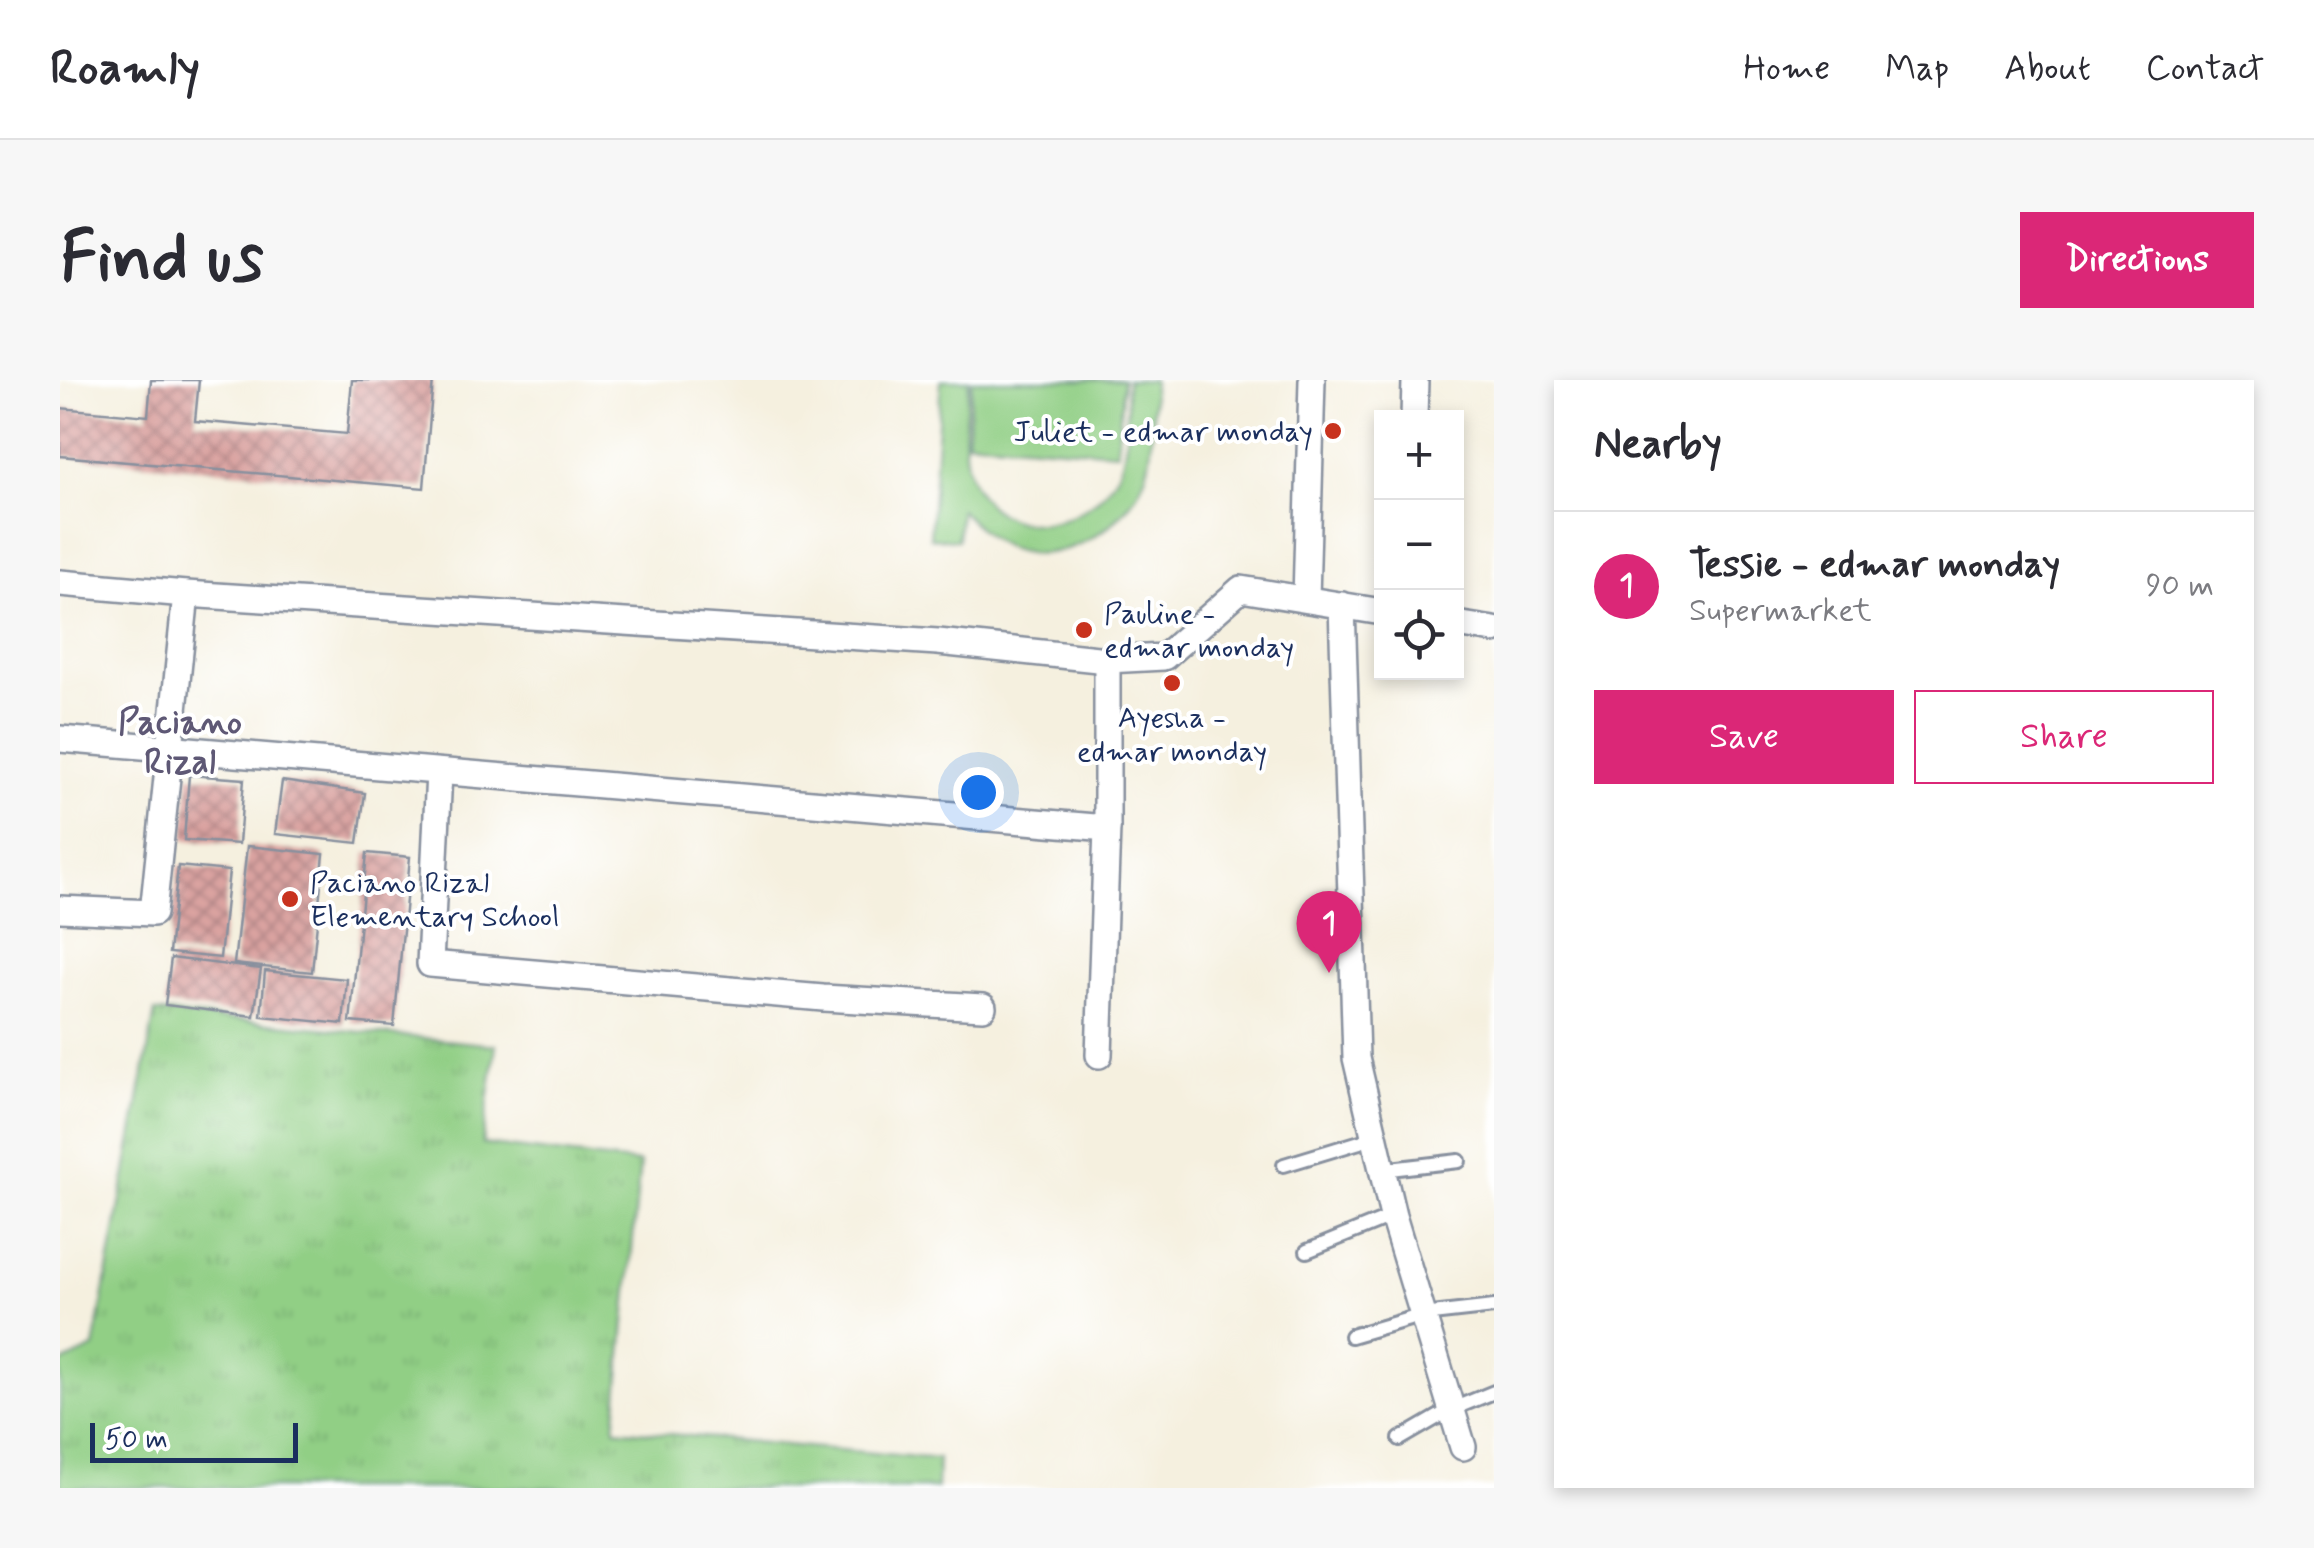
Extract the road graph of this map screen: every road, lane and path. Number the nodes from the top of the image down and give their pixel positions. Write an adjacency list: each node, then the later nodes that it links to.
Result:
1 (1312, 380): 6 (street)
2 (1415, 380): 3 (street)
3 (1414, 410)
4 (60, 583): 5 (street)
5 (186, 594): 11 (street); 13 (street)
6 (1306, 600): 7 (street); 11 (street)
7 (1342, 605): 8 (street); 19 (street)
8 (1374, 611)
9 (1464, 625): 10 (street)
10 (1494, 630)
11 (1107, 660): 15 (street)
12 (60, 739): 13 (street)
13 (169, 748): 14 (street); 16 (street)
14 (439, 772): 15 (street); 17 (street)
15 (1107, 828): 18 (street)
16 (60, 909)
17 (983, 1007)
18 (1099, 1054)
19 (1372, 1138): 21 (lane); 22 (street)
20 (1459, 1160): 22 (lane)
21 (1284, 1164)
22 (1380, 1170): 23 (street)
23 (1393, 1216): 24 (lane); 26 (street)
24 (1307, 1250)
25 (1494, 1307): 26 (lane)
26 (1423, 1315): 27 (lane); 29 (street)
27 (1351, 1336)
28 (1494, 1392): 29 (lane)
29 (1450, 1410): 30 (lane); 31 (street)
30 (1400, 1439)
31 (1462, 1447)

